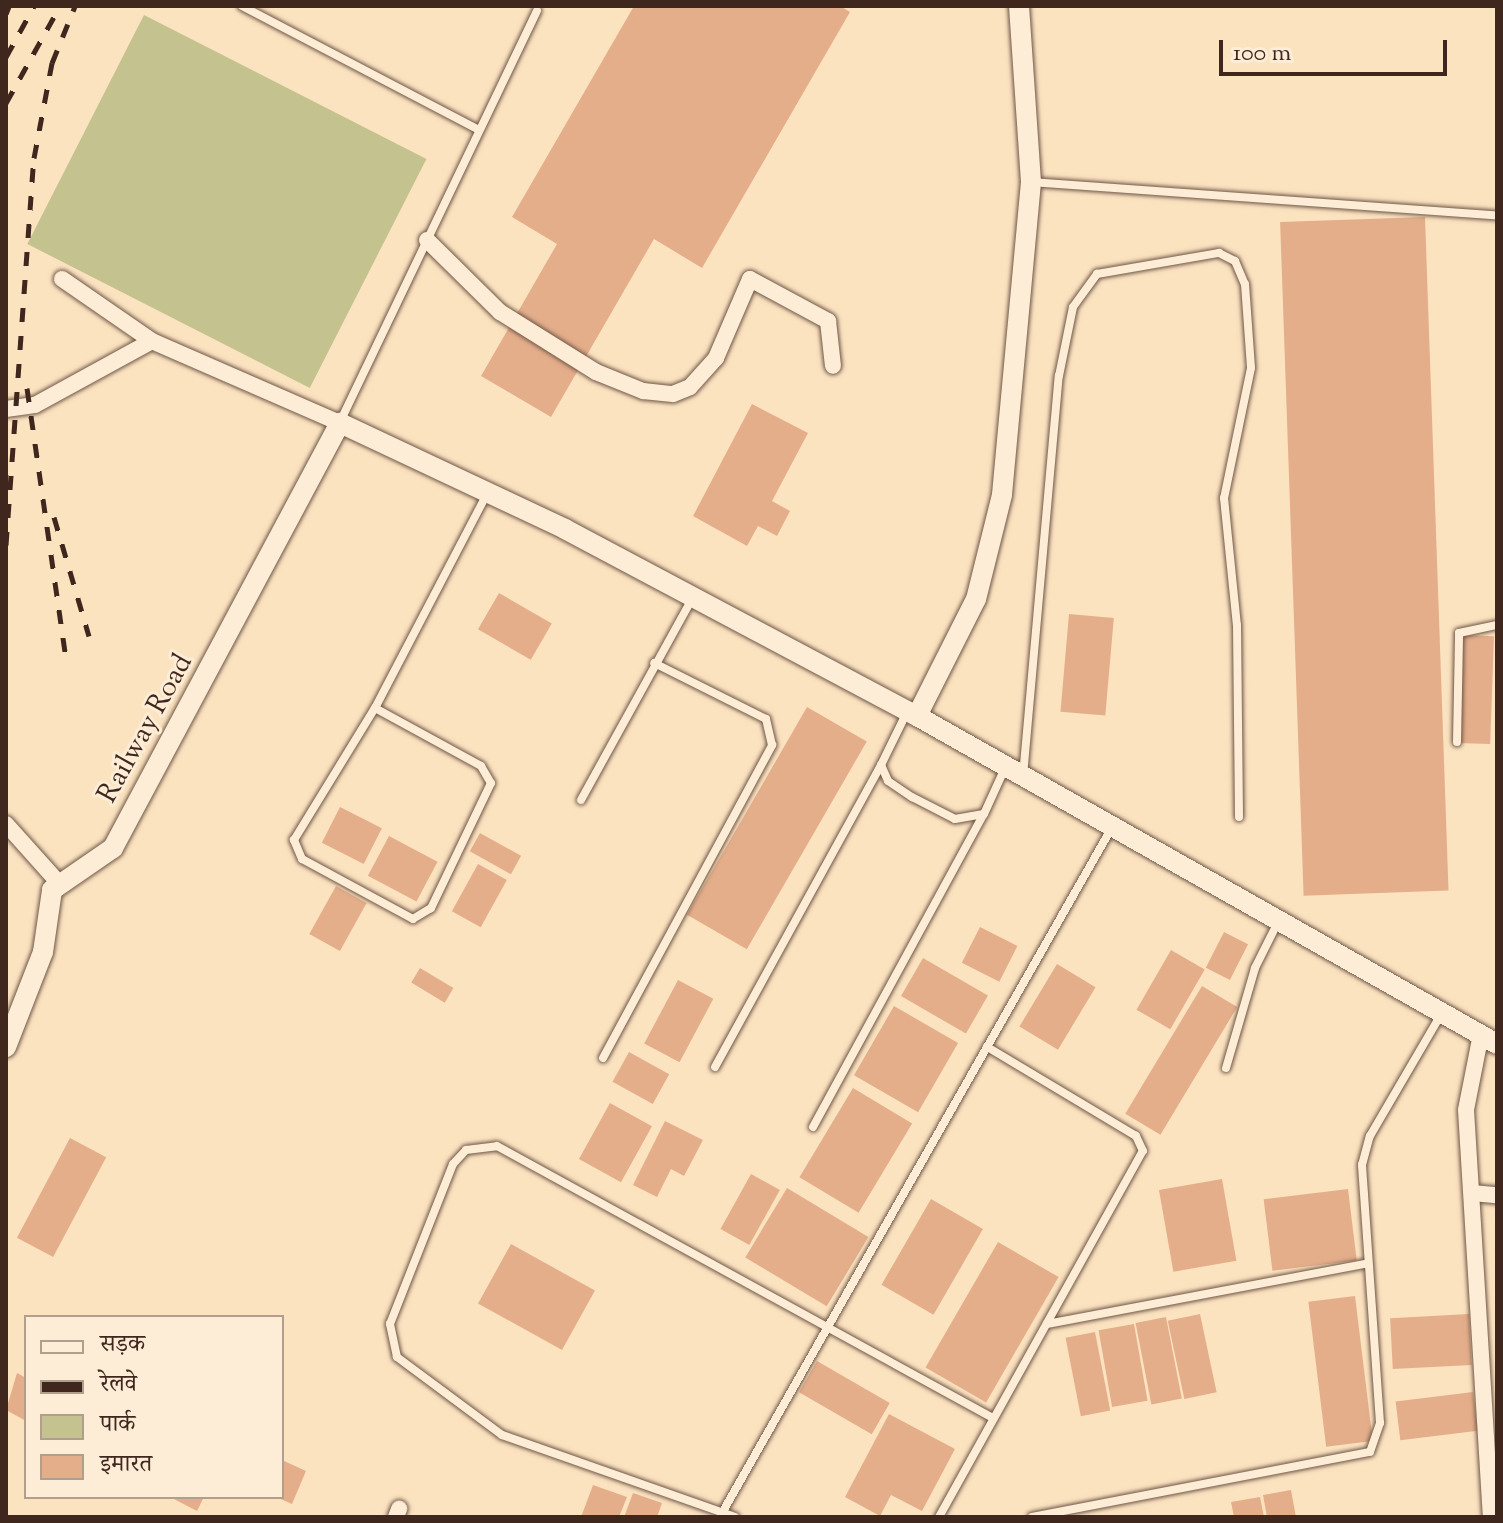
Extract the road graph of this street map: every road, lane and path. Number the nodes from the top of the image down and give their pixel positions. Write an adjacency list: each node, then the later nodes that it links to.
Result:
1 (242, 6): 4 (lane)
2 (1019, 6): 5 (street)
3 (537, 11): 4 (lane)
4 (479, 130): 7 (lane)
5 (1031, 182): 6 (lane); 18 (street)
6 (1497, 215)
7 (427, 240): 10 (street); 12 (lane)
8 (62, 279): 9 (street)
9 (152, 341): 11 (street); 12 (street)
10 (833, 366)
11 (6, 409)
12 (340, 423): 13 (street); 27 (street, Railway Road)
13 (487, 494): 14 (street); 17 (lane)
14 (692, 599): 16 (lane); 18 (street)
15 (1497, 625): 19 (lane)
16 (654, 663): 22 (lane); 33 (lane)
17 (375, 708): 17 (lane)
18 (912, 714): 20 (lane); 21 (street)
19 (1457, 742)
20 (881, 765): 23 (lane); 34 (lane)
21 (1014, 773): 23 (lane); 24 (lane); 26 (street)
22 (581, 800)
23 (984, 814): 36 (lane)
24 (1239, 817)
25 (6, 824): 27 (street)
26 (1111, 828): 28 (street); 32 (lane)
27 (57, 881): 31 (street)
28 (1279, 921): 29 (street); 35 (lane)
29 (1443, 1013): 30 (street); 39 (lane)
30 (1489, 1039): 37 (street)
31 (6, 1047)
32 (987, 1047): 40 (lane); 41 (lane)
33 (603, 1058)
34 (715, 1067)
35 (1226, 1068)
36 (813, 1127)
37 (1472, 1193): 38 (street); 42 (street)
38 (1497, 1195)
39 (1366, 1264): 40 (lane); 48 (lane)
40 (1047, 1324): 44 (lane)
41 (826, 1326): 44 (lane); 45 (lane); 45 (lane)
42 (1490, 1329): 43 (street)
43 (1492, 1402): 49 (street)
44 (991, 1417): 47 (lane)
45 (722, 1513): 46 (lane)
46 (735, 1517)
47 (939, 1517)
48 (1032, 1517)
49 (1491, 1517)

